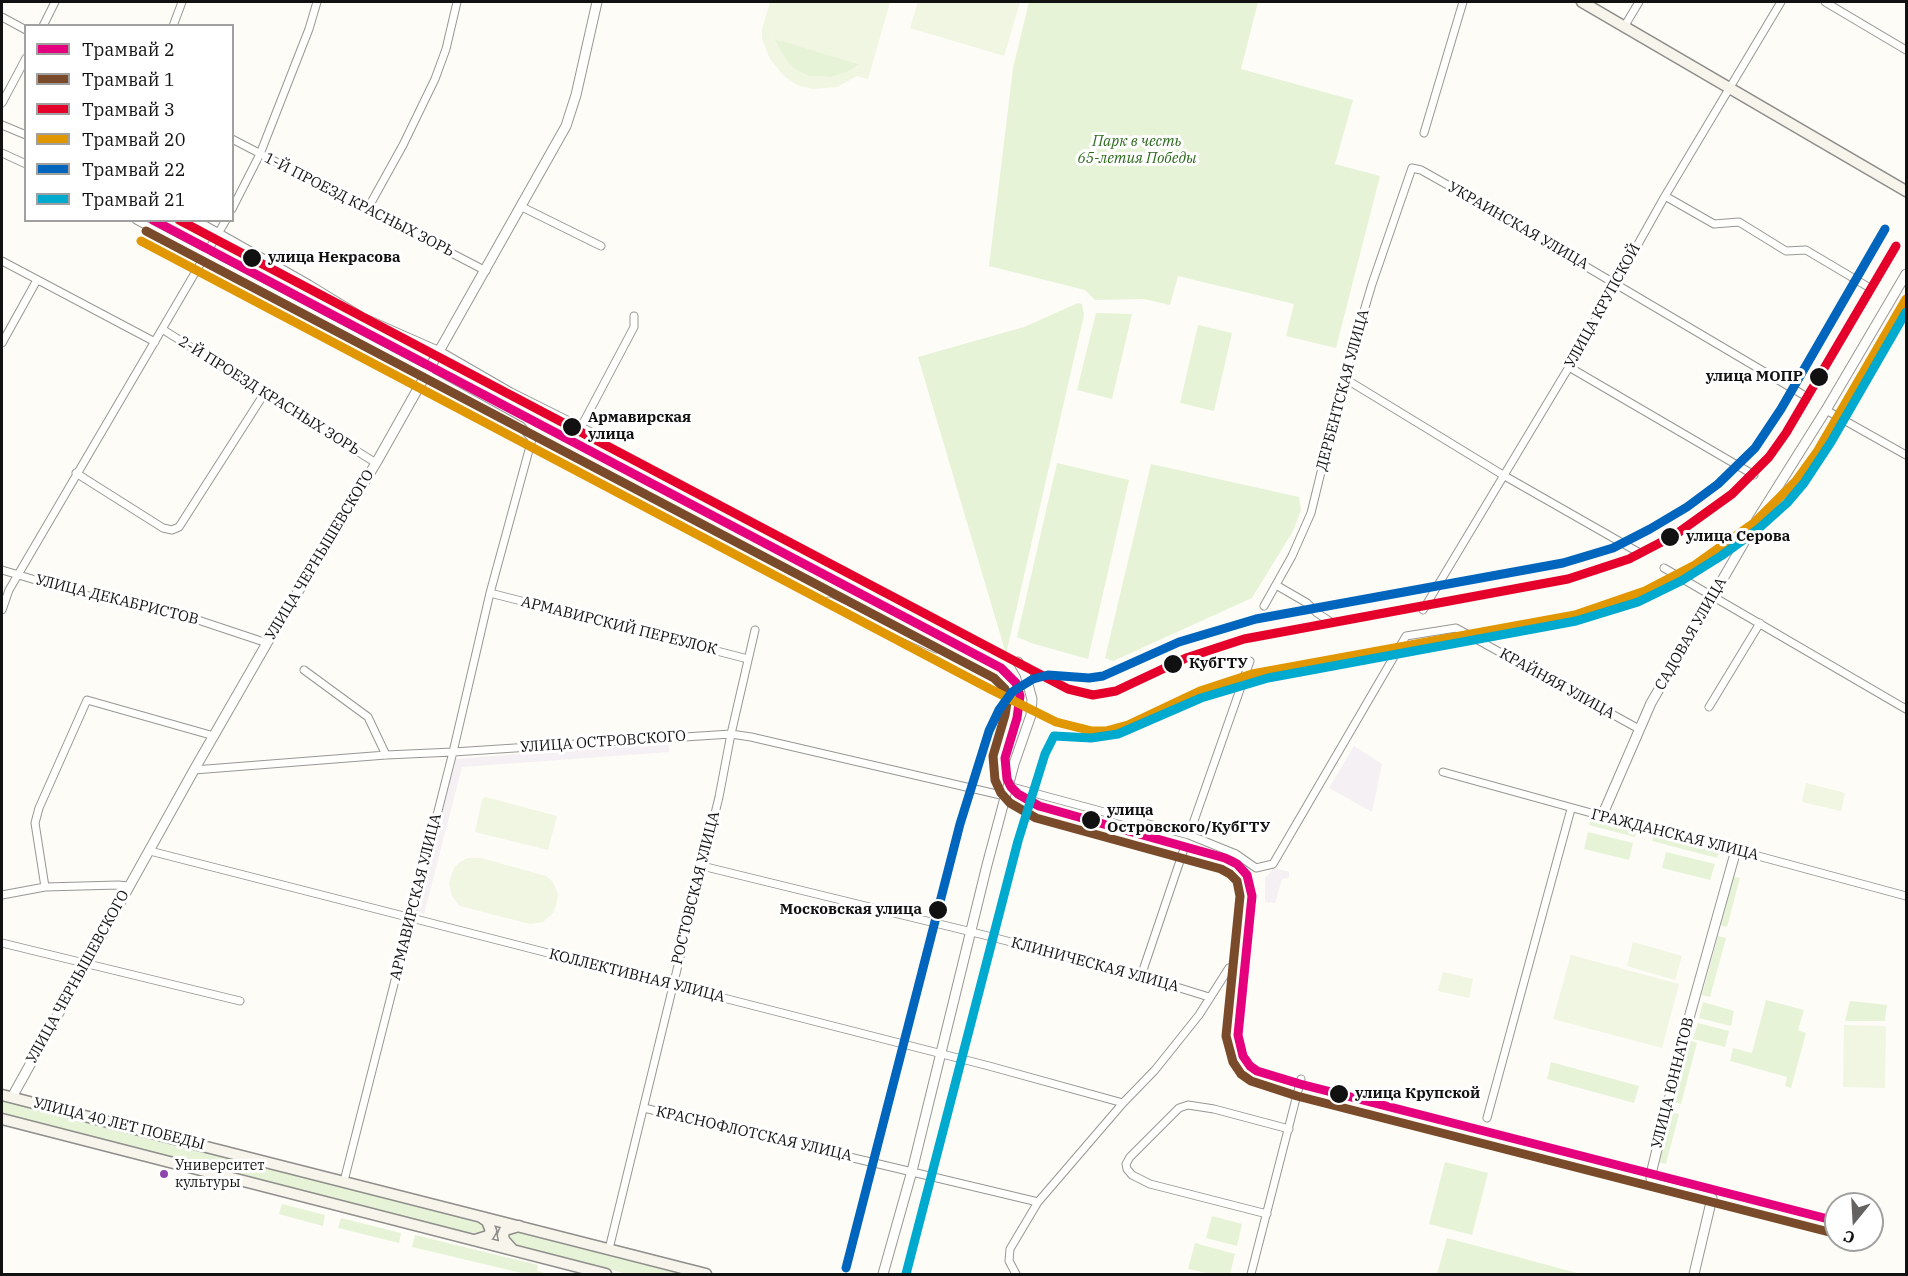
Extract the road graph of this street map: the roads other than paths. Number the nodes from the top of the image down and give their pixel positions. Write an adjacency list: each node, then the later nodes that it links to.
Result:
1 (55, 2): 12 (street)
2 (182, 2): 13 (street)
3 (317, 2): 25 (street)
4 (457, 2): 32 (street)
5 (597, 2): 31 (street, УЛИЦА ЧЕРНЫШЕВСКОГО)
6 (1463, 2): 21 (street)
7 (1582, 2): 14 (main road)
8 (1639, 2): 14 (street)
9 (1780, 2): 18 (street, УЛИЦА КРУПСКОЙ)
10 (1825, 2): 16 (street)
11 (2, 18): 15 (street)
12 (44, 24)
13 (174, 24)
14 (1624, 27): 18 (main road)
15 (24, 29)
16 (1906, 50)
17 (24, 62): 19 (street)
18 (1729, 88): 28 (main road); 29 (street, УЛИЦА КРУПСКОЙ)
19 (2, 103)
20 (2, 125): 22 (street)
21 (1424, 133)
22 (24, 134)
23 (234, 140): 25 (street, 1-Й ПРОЕЗД КРАСНЫХ ЗОРЬ)
24 (2, 153): 26 (street)
25 (260, 154): 30 (street); 32 (street, 1-Й ПРОЕЗД КРАСНЫХ ЗОРЬ)
26 (24, 163)
27 (1412, 168): 43 (street, УКРАИНСКАЯ УЛИЦА); 52 (street, ДЕРБЕНТСКАЯ УЛИЦА)
28 (1906, 191)
29 (1665, 196): 43 (street, УЛИЦА КРУПСКОЙ); 44 (street)
30 (234, 205)
31 (522, 207): 37 (street); 40 (street, УЛИЦА ЧЕРНЫШЕВСКОГО)
32 (367, 210): 40 (street, 1-Й ПРОЕЗД КРАСНЫХ ЗОРЬ)
33 (140, 222): 38 (street)
34 (200, 222): 36 (street)
35 (225, 222): 36 (street)
36 (219, 232): 38 (street); 49 (street)
37 (601, 246)
38 (204, 255): 46 (street); 51 (street)
39 (2, 261): 42 (street, 2-Й ПРОЕЗД КРАСНЫХ ЗОРЬ)
40 (486, 271): 49 (street, УЛИЦА ЧЕРНЫШЕВСКОГО)
41 (1906, 274): 55 (street, САДОВАЯ УЛИЦА)
42 (37, 280): 47 (street, 2-Й ПРОЕЗД КРАСНЫХ ЗОРЬ); 48 (street)
43 (1615, 283): 50 (street, УЛИЦА КРУПСКОЙ); 54 (street, УКРАИНСКАЯ УЛИЦА)
44 (1870, 288)
45 (634, 316): 56 (street)
46 (162, 329): 47 (street); 53 (street, 2-Й ПРОЕЗД КРАСНЫХ ЗОРЬ)
47 (155, 342): 60 (street)
48 (2, 343)
49 (440, 351): 51 (street, УЛИЦА ЧЕРНЫШЕВСКОГО); 56 (street)
50 (1569, 367): 61 (street, УЛИЦА КРУПСКОЙ); 62 (street)
51 (427, 374): 59 (street, УЛИЦА ЧЕРНЫШЕВСКОГО); 68 (street, АРМАВИРСКАЯ УЛИЦА)
52 (1344, 378): 61 (street); 67 (street, ДЕРБЕНТСКАЯ УЛИЦА)
53 (264, 394): 59 (street, 2-Й ПРОЕЗД КРАСНЫХ ЗОРЬ); 60 (street)
54 (1807, 397)
55 (1826, 410): 58 (street); 69 (street, САДОВАЯ УЛИЦА)
56 (581, 427): 57 (street)
57 (604, 439)
58 (1906, 455)
59 (376, 463): 77 (street, УЛИЦА ЧЕРНЫШЕВСКОГО)
60 (76, 473): 66 (street)
61 (1503, 475): 63 (street); 73 (street, УЛИЦА КРУПСКОЙ)
62 (1754, 475)
63 (1638, 552)
64 (1664, 568): 69 (street)
65 (2, 570): 66 (street, УЛИЦА ДЕКАБРИСТОВ)
66 (18, 575): 72 (street); 77 (street, УЛИЦА ДЕКАБРИСТОВ)
67 (1276, 585): 71 (street, ДЕРБЕНТСКАЯ УЛИЦА); 74 (street)
68 (490, 593): 79 (street, АРМАВИРСКИЙ ПЕРЕУЛОК); 88 (street, АРМАВИРСКАЯ УЛИЦА)
69 (1714, 597): 75 (street); 85 (street, САДОВАЯ УЛИЦА)
70 (829, 600): 78 (street)
71 (1264, 606)
72 (2, 610)
73 (1424, 610)
74 (1331, 622)
75 (1760, 623): 83 (street); 84 (street)
76 (755, 630): 79 (street, РОСТОВСКАЯ УЛИЦА)
77 (267, 643): 87 (street, УЛИЦА ЧЕРНЫШЕВСКОГО)
78 (936, 649)
79 (748, 659): 86 (street, РОСТОВСКАЯ УЛИЦА)
80 (1250, 661): 96 (street)
81 (1018, 662): 92 (street)
82 (304, 670): 89 (street)
83 (1708, 707)
84 (1906, 709)
85 (1639, 729): 95 (street, САДОВАЯ УЛИЦА); 96 (street, КРАЙНЯЯ УЛИЦА)
86 (731, 734): 88 (street, УЛИЦА ОСТРОВСКОГО); 93 (street, УЛИЦА ОСТРОВСКОГО); 100 (street, РОСТОВСКАЯ УЛИЦА)
87 (214, 736): 90 (street, УЛИЦА ЧЕРНЫШЕВСКОГО); 102 (street)
88 (453, 753): 89 (street, УЛИЦА ОСТРОВСКОГО); 105 (street, АРМАВИРСКАЯ УЛИЦА)
89 (386, 755): 90 (street, УЛИЦА ОСТРОВСКОГО)
90 (194, 770): 99 (street, УЛИЦА ЧЕРНЫШЕВСКОГО)
91 (1443, 772): 94 (street, ГРАЖДАНСКАЯ УЛИЦА)
92 (1008, 786): 93 (street); 96 (street)
93 (1005, 796): 106 (street)
94 (1571, 809): 95 (street, ГРАЖДАНСКАЯ УЛИЦА); 119 (street)
95 (1602, 816): 98 (street, ГРАЖДАНСКАЯ УЛИЦА)
96 (1189, 836)
97 (1184, 849): 110 (street)
98 (1736, 850): 104 (street, ГРАЖДАНСКАЯ УЛИЦА); 136 (street, УЛИЦА ЮННАТОВ)
99 (150, 851): 101 (street, УЛИЦА ЧЕРНЫШЕВСКОГО); 105 (street, КОЛЛЕКТИВНАЯ УЛИЦА)
100 (702, 866): 106 (street, КЛИНИЧЕСКАЯ УЛИЦА); 111 (street, РОСТОВСКАЯ УЛИЦА)
101 (129, 886): 102 (street); 108 (street, УЛИЦА ЧЕРНЫШЕВСКОГО)
102 (45, 887): 103 (street)
103 (2, 895)
104 (1906, 896)
105 (410, 918): 111 (street, КОЛЛЕКТИВНАЯ УЛИЦА); 123 (street, АРМАВИРСКАЯ УЛИЦА)
106 (971, 932): 110 (street, КЛИНИЧЕСКАЯ УЛИЦА); 114 (street)
107 (2, 943): 108 (street)
108 (86, 963): 113 (street); 116 (street, УЛИЦА ЧЕРНЫШЕВСКОГО)
109 (1229, 968): 112 (street)
110 (1141, 976): 112 (street, КЛИНИЧЕСКАЯ УЛИЦА)
111 (672, 985): 114 (street, КОЛЛЕКТИВНАЯ УЛИЦА); 118 (street, РОСТОВСКАЯ УЛИЦА)
112 (1209, 997): 117 (street)
113 (240, 1001)
114 (941, 1053): 117 (street, КОЛЛЕКТИВНАЯ УЛИЦА); 122 (street)
115 (1301, 1079): 121 (street)
116 (7, 1096): 123 (main road, УЛИЦА 40 ЛЕТ ПОБЕДЫ)
117 (1123, 1103): 124 (street)
118 (644, 1108): 122 (street, КРАСНОФЛОТСКАЯ УЛИЦА); 129 (street, РОСТОВСКАЯ УЛИЦА)
119 (1487, 1118)
120 (2, 1119): 128 (main road, УЛИЦА 40 ЛЕТ ПОБЕДЫ)
121 (1289, 1129): 125 (street); 125 (street)
122 (912, 1171): 124 (street, КРАСНОФЛОТСКАЯ УЛИЦА); 133 (street)
123 (344, 1181): 126 (main road, УЛИЦА 40 ЛЕТ ПОБЕДЫ)
124 (1038, 1202): 134 (street)
125 (1267, 1214): 135 (street)
126 (481, 1216): 127 (main road, УЛИЦА 40 ЛЕТ ПОБЕДЫ); 128 (main road)
127 (519, 1226): 129 (main road, УЛИЦА 40 ЛЕТ ПОБЕДЫ); 130 (main road)
128 (475, 1240): 130 (main road, УЛИЦА 40 ЛЕТ ПОБЕДЫ)
129 (609, 1249): 132 (main road, УЛИЦА 40 ЛЕТ ПОБЕДЫ)
130 (513, 1250): 131 (main road, УЛИЦА 40 ЛЕТ ПОБЕДЫ)
131 (606, 1275)
132 (706, 1275)
133 (883, 1275)
134 (1016, 1275)
135 (1251, 1275)
136 (1694, 1275)

